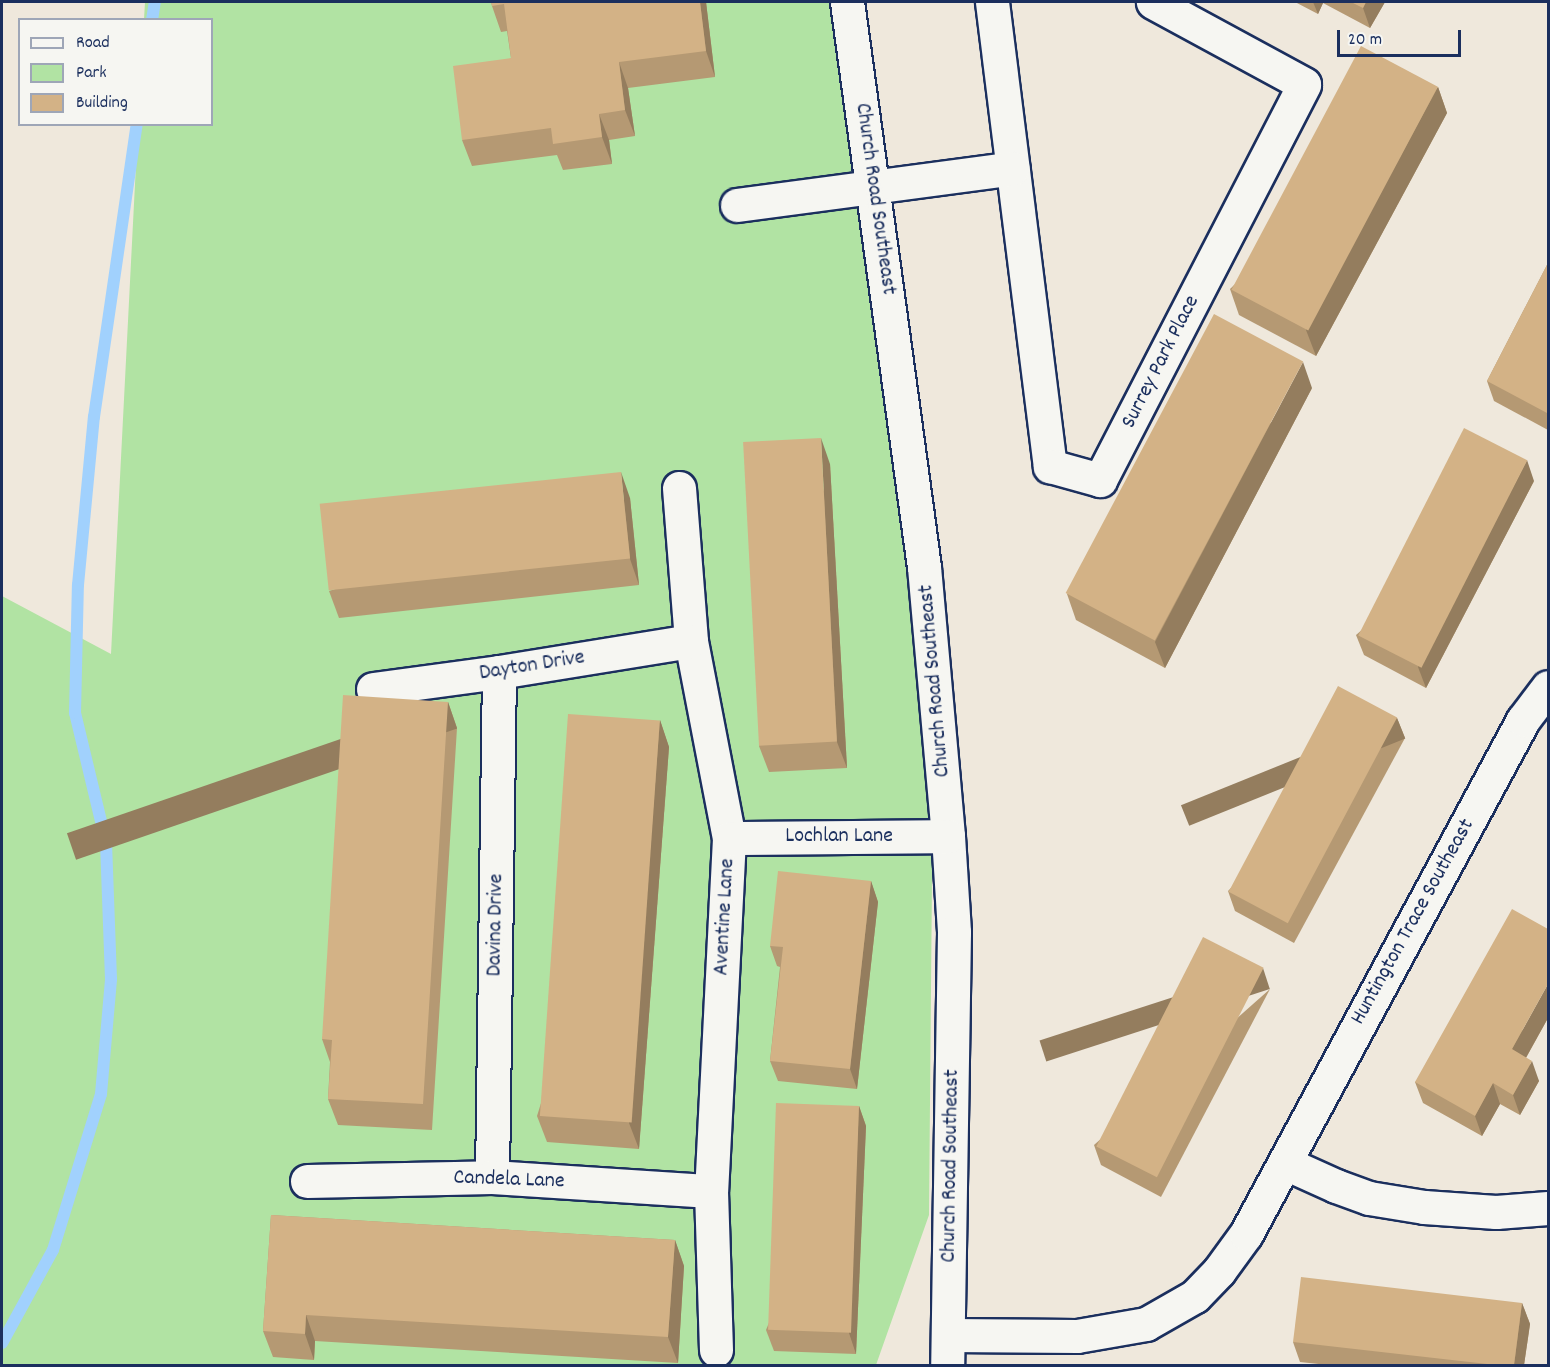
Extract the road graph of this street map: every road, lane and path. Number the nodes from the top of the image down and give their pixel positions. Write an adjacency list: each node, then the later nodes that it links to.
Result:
1 (848, 2): 5 (street, Church Road Southeast)
2 (992, 2): 4 (street, Surrey Park Place)
3 (1153, 2): 4 (street, Surrey Park Place)
4 (1013, 168): 5 (street)
5 (873, 187): 6 (street); 12 (street, Church Road Southeast)
6 (737, 205)
7 (678, 488): 8 (street, Aventine Lane)
8 (691, 641): 9 (street, Dayton Drive); 13 (street, Aventine Lane)
9 (500, 672): 11 (street, Dayton Drive); 15 (street, Davina Drive)
10 (1548, 687): 14 (street, Huntington Trace Southeast)
11 (373, 689)
12 (948, 836): 13 (street, Lochlan Lane); 20 (street, Church Road Southeast)
13 (729, 838): 17 (street, Aventine Lane)
14 (1285, 1163): 18 (street); 20 (street, Huntington Trace Southeast)
15 (492, 1177): 16 (street, Candela Lane); 17 (street, Candela Lane)
16 (307, 1181)
17 (711, 1191): 19 (street, Aventine Lane)
18 (1548, 1209)
19 (716, 1350)
20 (948, 1350)

